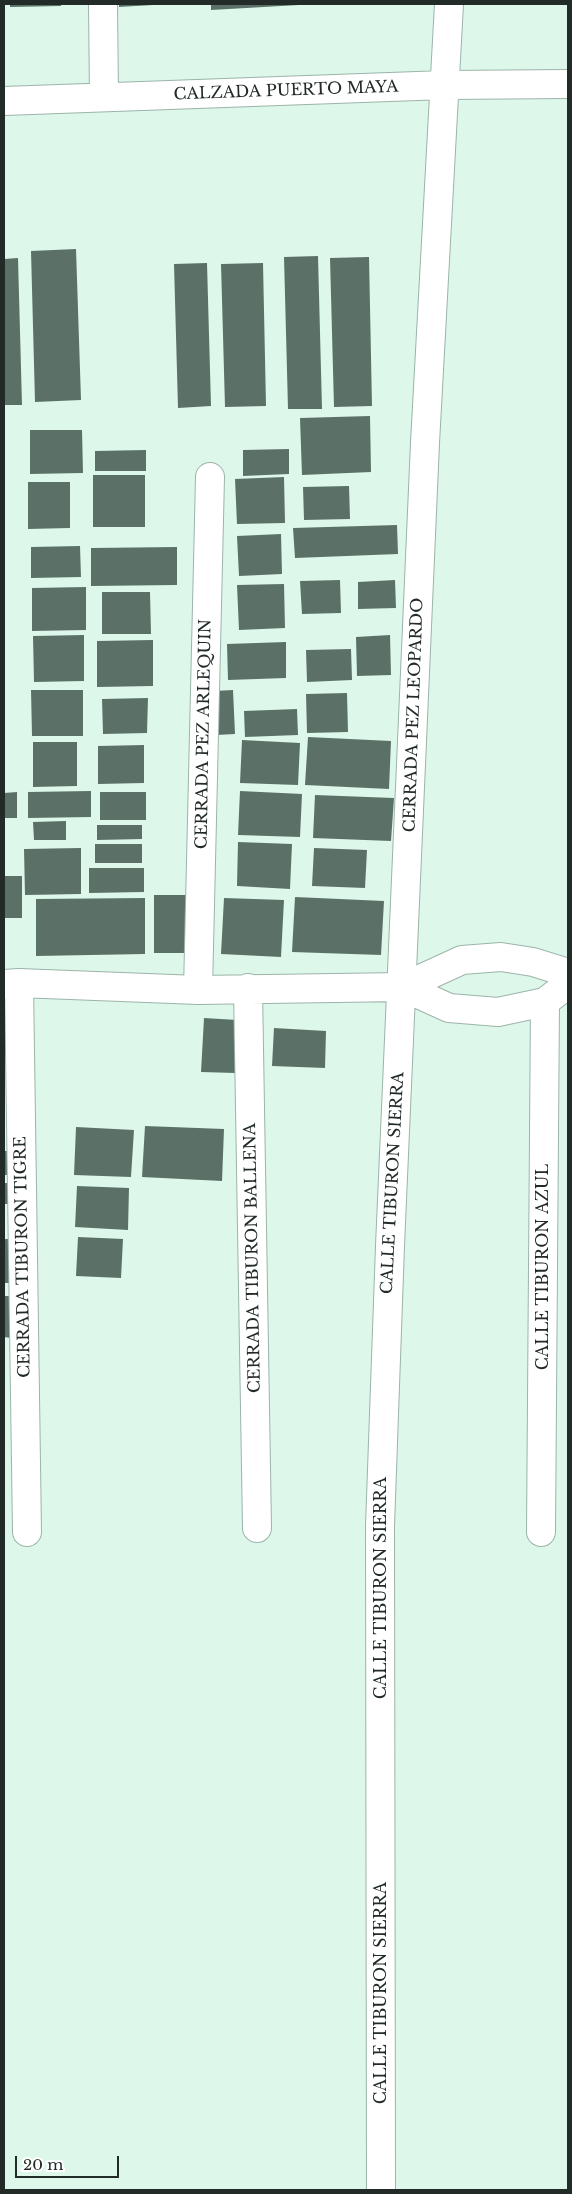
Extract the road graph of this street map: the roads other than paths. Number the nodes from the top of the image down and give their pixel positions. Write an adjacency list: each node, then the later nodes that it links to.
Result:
1 (103, 4): 5 (street)
2 (449, 4): 4 (street, CERRADA PEZ LEOPARDO)
3 (568, 84): 4 (street, CALZADA PUERTO MAYA)
4 (445, 85): 5 (street, CALZADA PUERTO MAYA); 11 (street, CERRADA PEZ LEOPARDO)
5 (104, 97): 6 (street, CALZADA PUERTO MAYA)
6 (4, 101)
7 (210, 477): 13 (street, CERRADA PEZ ARLEQUIN)
8 (568, 973): 11 (street)
9 (568, 983): 14 (street)
10 (12, 984): 13 (street); 16 (street, CERRADA TIBURON TIGRE)
11 (403, 986): 12 (street); 14 (street); 18 (street, CALLE TIBURON SIERRA)
12 (248, 988): 13 (street); 15 (street, CERRADA TIBURON BALLENA)
13 (198, 990)
14 (546, 1002): 17 (street, CALLE TIBURON AZUL)
15 (257, 1528)
16 (27, 1532)
17 (541, 1532)
18 (381, 2190)

